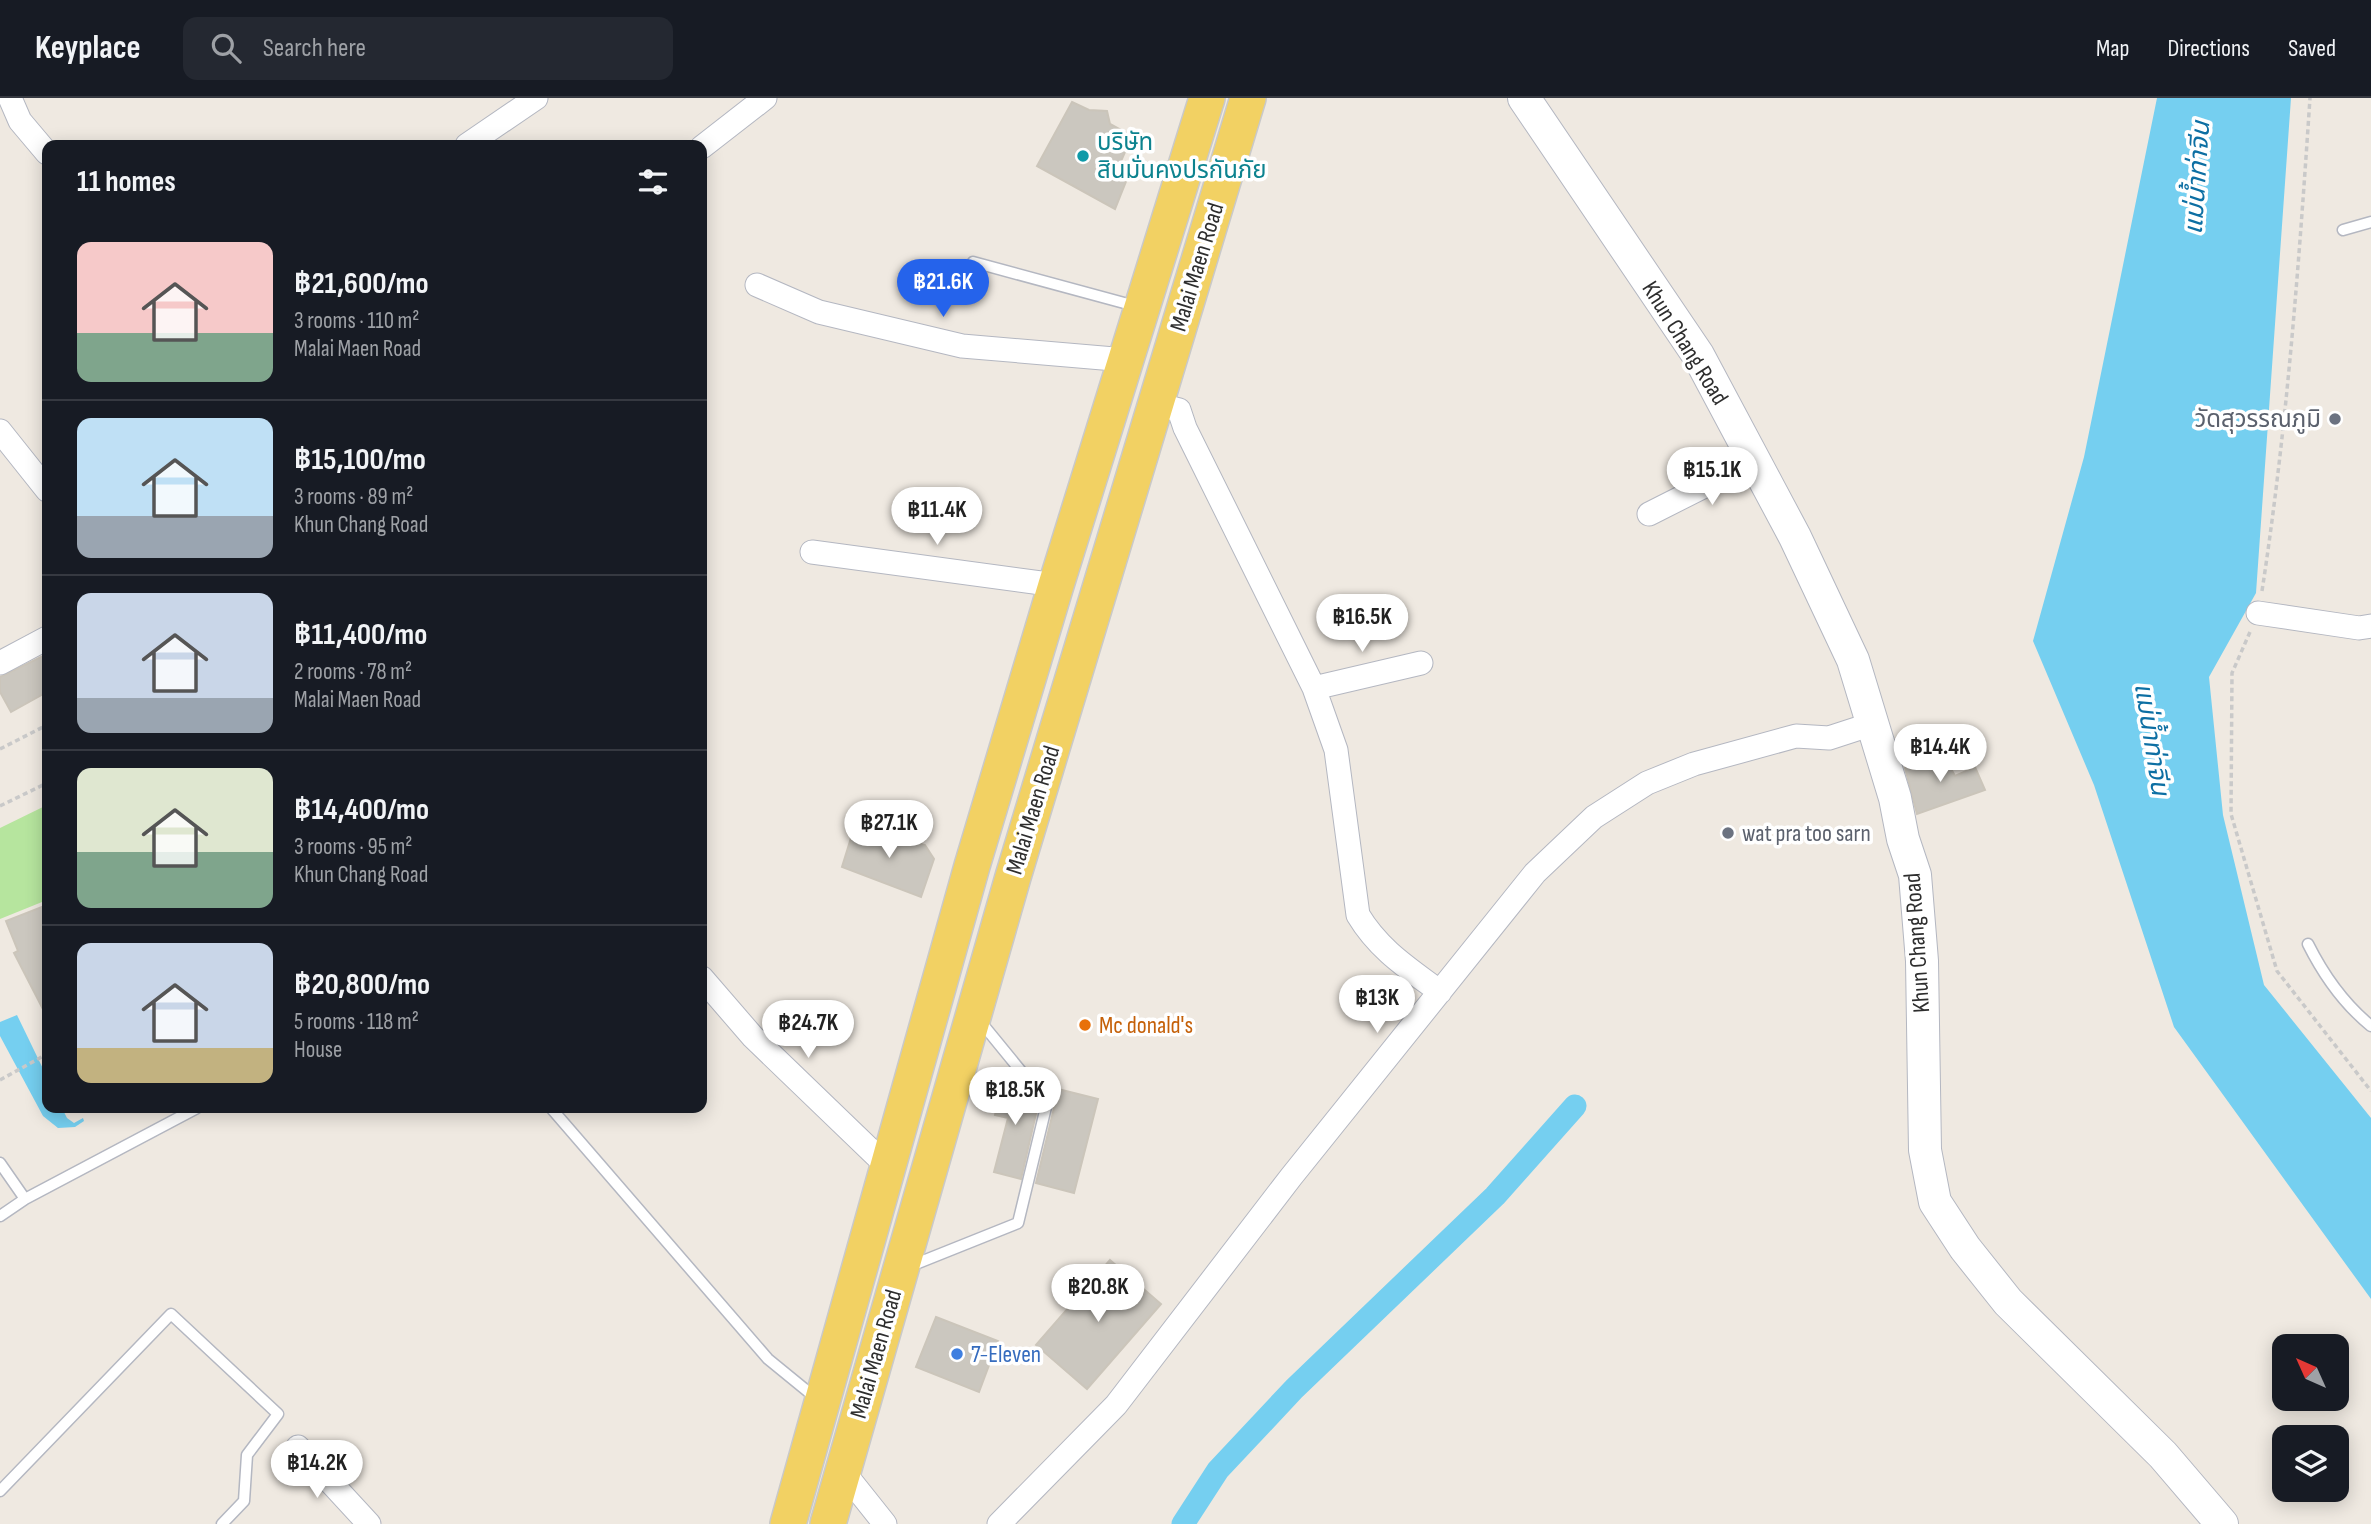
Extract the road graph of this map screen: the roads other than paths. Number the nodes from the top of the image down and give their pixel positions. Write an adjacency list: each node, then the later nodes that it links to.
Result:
1 (10, 98): 9 (street)
2 (536, 98): 7 (street)
3 (765, 98): 8 (street)
4 (1207, 98): 14 (main road, Malai Maen Road)
5 (1248, 98): 16 (main road, Malai Maen Road)
6 (1524, 98): 18 (main road, Khun Chang Road)
7 (474, 140)
8 (707, 144)
9 (42, 147)
10 (2371, 222): 11 (lane)
11 (2343, 230)
12 (973, 262): 14 (lane)
13 (757, 285): 15 (street)
14 (1142, 308): 15 (main road, Malai Maen Road)
15 (1126, 360): 22 (main road, Malai Maen Road)
16 (1155, 404): 28 (street); 31 (main road, Malai Maen Road)
17 (0, 431): 19 (street)
18 (1754, 461): 20 (street); 29 (main road, Khun Chang Road)
19 (42, 484)
20 (1650, 514)
21 (812, 552): 22 (street)
22 (1056, 584): 30 (main road, Malai Maen Road)
23 (2258, 613): 24 (street)
24 (2371, 626)
25 (42, 641): 26 (street)
26 (0, 663)
27 (1421, 663): 28 (street)
28 (1314, 688): 34 (street)
29 (1872, 724): 34 (street); 55 (main road, Khun Chang Road)
30 (972, 866): 31 (main road); 40 (main road, Malai Maen Road)
31 (1013, 877): 35 (main road, Malai Maen Road)
32 (2308, 944): 36 (lane)
33 (707, 984): 40 (street)
34 (1440, 992): 54 (street)
35 (974, 1014): 43 (main road, Malai Maen Road); 43 (lane)
36 (2371, 1026)
37 (188, 1113): 41 (lane)
38 (555, 1113): 44 (lane)
39 (0, 1163): 41 (lane)
40 (888, 1167): 44 (main road, Malai Maen Road)
41 (25, 1199): 42 (lane)
42 (0, 1216)
43 (900, 1270): 45 (main road, Malai Maen Road)
44 (822, 1404): 45 (main road); 51 (main road, Malai Maen Road)
45 (859, 1415): 47 (main road, Malai Maen Road)
46 (298, 1447): 50 (street)
47 (842, 1470): 52 (main road, Malai Maen Road); 53 (street)
48 (0, 1491): 49 (lane)
49 (222, 1524)
50 (369, 1524)
51 (788, 1524)
52 (828, 1524)
53 (885, 1524)
54 (999, 1524)
55 (2222, 1524)

